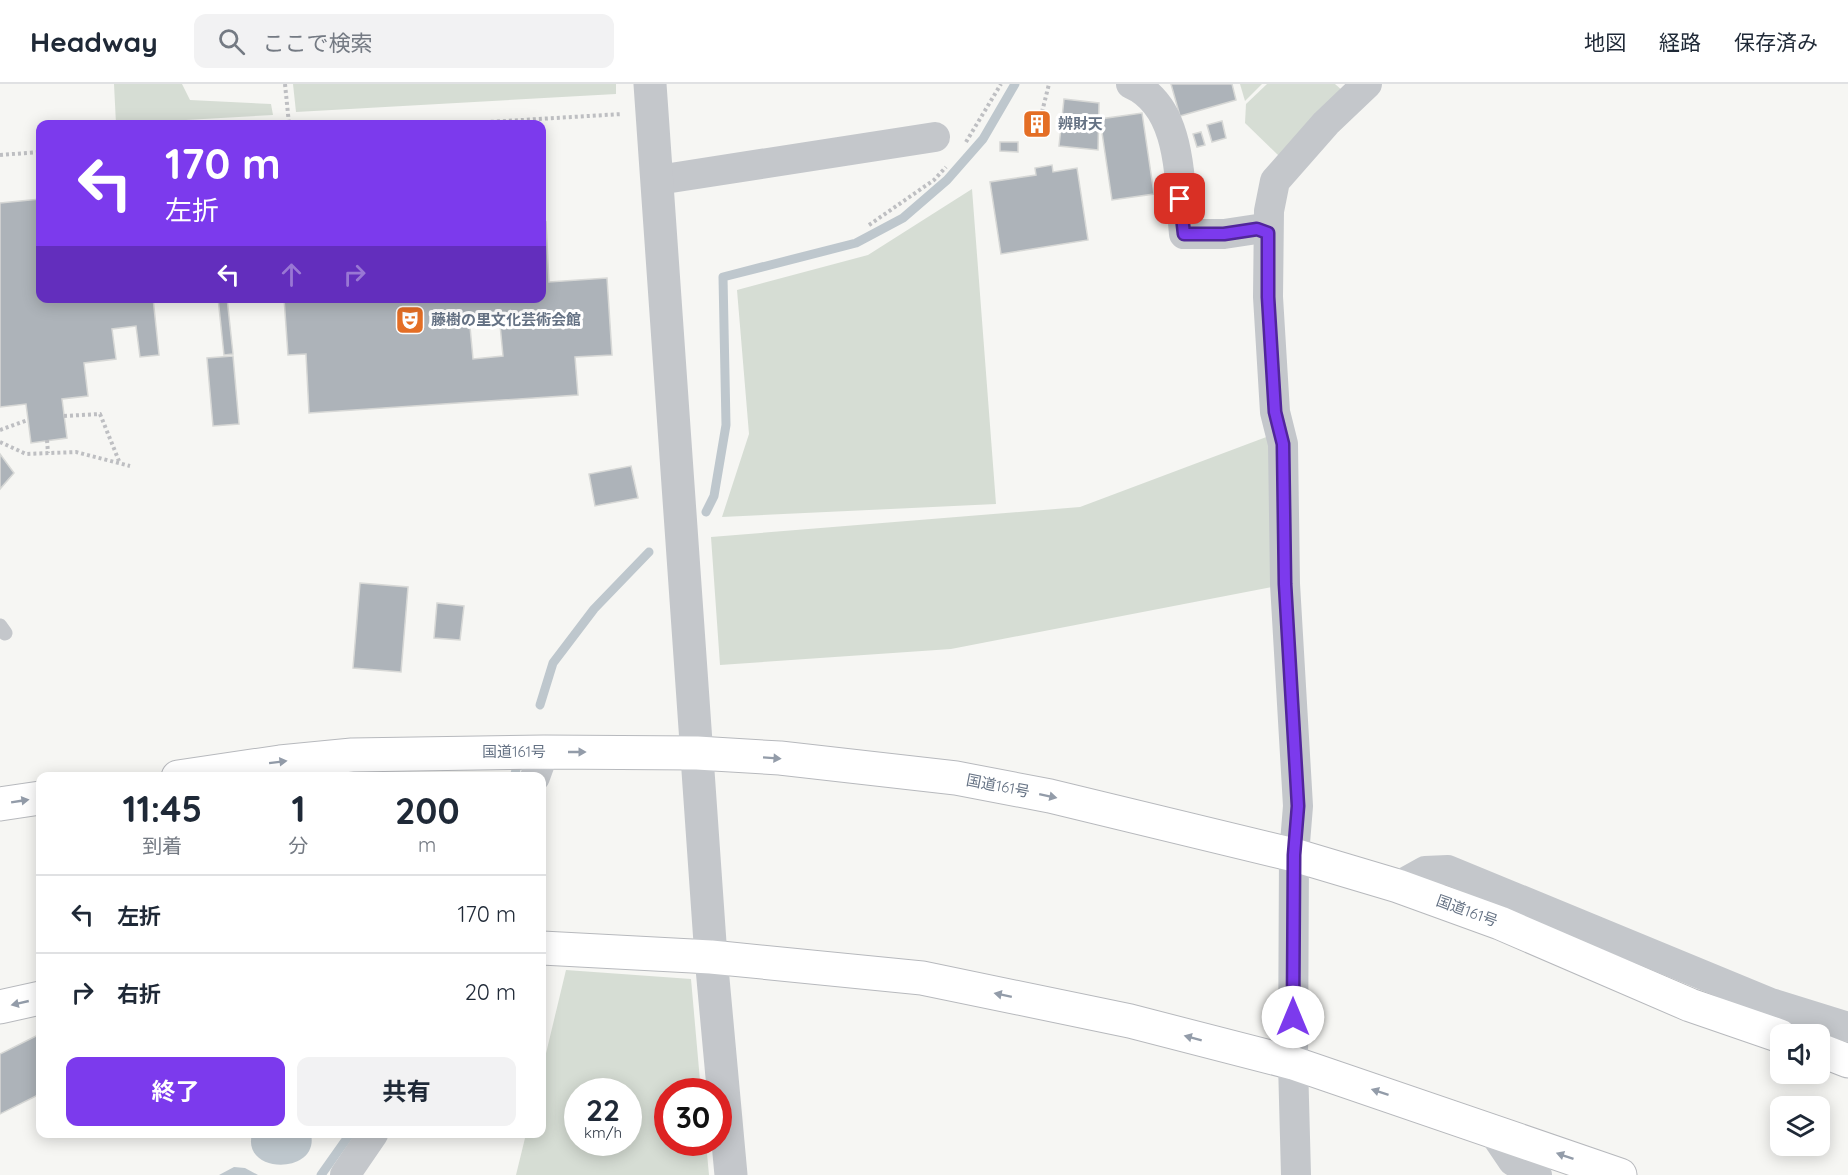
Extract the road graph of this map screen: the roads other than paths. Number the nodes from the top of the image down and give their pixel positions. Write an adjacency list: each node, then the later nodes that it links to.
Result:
1 (651, 84): 5 (street)
2 (1131, 84): 6 (street)
3 (1367, 84): 6 (street)
4 (935, 137): 5 (street)
5 (658, 180): 7 (street)
6 (1268, 233): 12 (street)
7 (697, 753): 8 (highway, 国道161号, one-way to 7); 12 (highway, 国道161号, one-way to 12); 15 (street)
8 (539, 765): 9 (highway, 国道161号, one-way to 8)
9 (212, 772)
10 (36, 799): 11 (highway, one-way to 10)
11 (0, 804)
12 (1294, 855): 13 (highway, 国道161号); 22 (street)
13 (1398, 886): 18 (street); 19 (highway, 国道161号)
14 (546, 948): 15 (highway)
15 (711, 957): 22 (highway, one-way to 15); 26 (street)
16 (36, 999): 17 (highway, one-way to 17)
17 (0, 1007)
18 (1848, 1027)
19 (1770, 1033)
20 (1830, 1054): 21 (highway)
21 (1848, 1061)
22 (1293, 1064): 23 (highway, one-way to 22); 27 (street)
23 (1492, 1130): 28 (street); 29 (highway, one-way to 23)
24 (370, 1138): 25 (street)
25 (345, 1175)
26 (731, 1175)
27 (1296, 1175)
28 (1537, 1175)
29 (1620, 1175)

